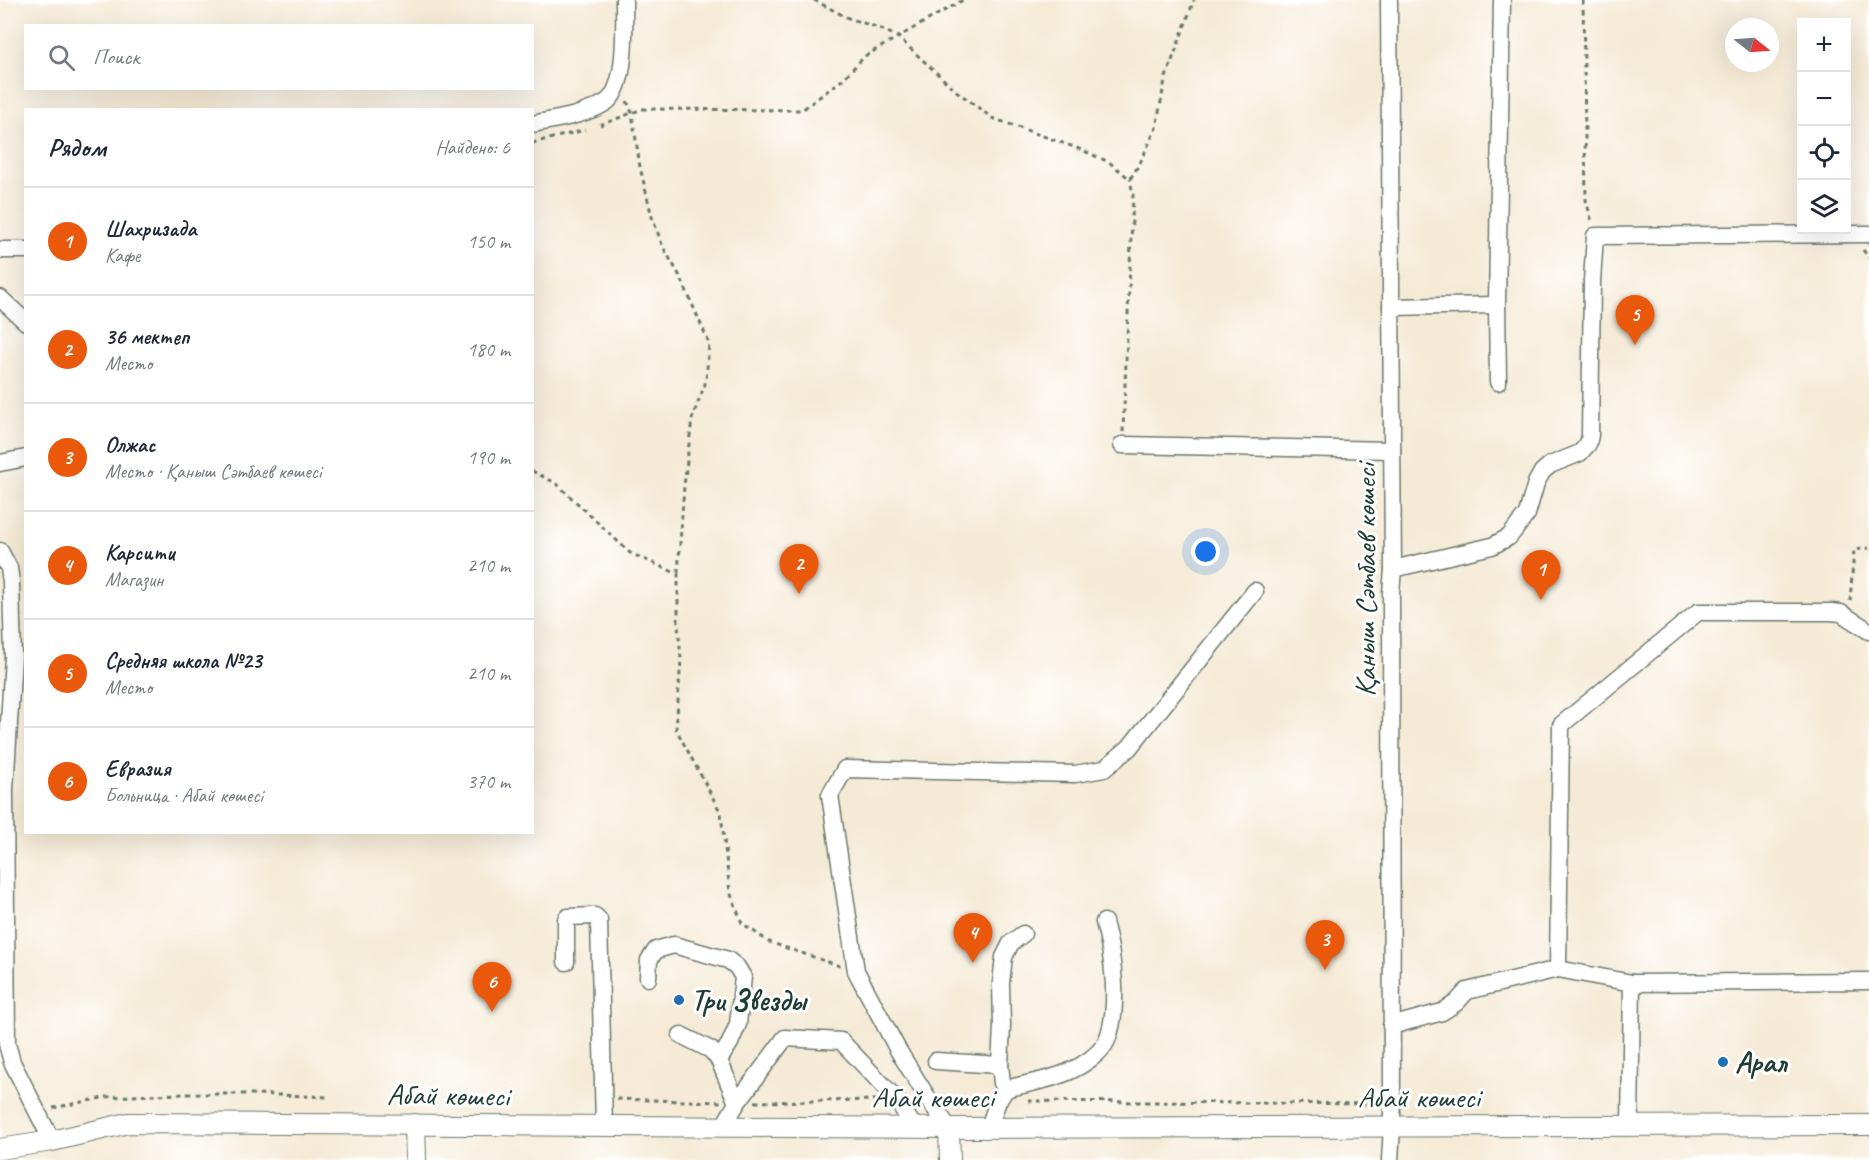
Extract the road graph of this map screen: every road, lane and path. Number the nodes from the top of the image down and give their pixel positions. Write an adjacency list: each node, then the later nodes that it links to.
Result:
1 (624, 0): 9 (street)
2 (814, 0): 8 (path)
3 (963, 0): 8 (path)
4 (1194, 0): 15 (path)
5 (1389, 0): 22 (street, Қаныш Сәтбаев көшесі)
6 (1502, 0): 21 (street)
7 (1584, 0): 17 (path)
8 (898, 37): 10 (path); 15 (path)
9 (619, 83): 10 (path); 11 (street)
10 (632, 113): 12 (path); 33 (path)
11 (534, 124)
12 (599, 125)
13 (588, 129): 14 (path)
14 (534, 143)
15 (1130, 179): 25 (path)
16 (1869, 234): 17 (street)
17 (1595, 236): 32 (street)
18 (0, 250): 19 (street)
19 (24, 250)
20 (0, 298): 23 (street)
21 (1497, 305): 22 (street); 24 (street)
22 (1391, 307): 26 (street, Қаныш Сәтбаев көшесі)
23 (24, 320)
24 (1497, 382)
25 (1122, 445): 26 (street)
26 (1392, 450): 32 (street, Қаныш Сәтбаев көшесі)
27 (24, 458): 28 (street)
28 (0, 463)
29 (534, 472): 33 (path)
30 (1869, 548): 36 (path)
31 (0, 551): 34 (street)
32 (1393, 569): 48 (street, Қаныш Сәтбаев көшесі)
33 (678, 574): 44 (path)
34 (18, 578): 38 (street)
35 (1255, 591): 44 (street)
36 (1849, 618): 37 (street); 43 (street)
37 (1869, 631)
38 (6, 693): 39 (street)
39 (3, 858): 56 (street)
40 (1104, 922): 53 (street)
41 (1023, 934): 52 (street)
42 (566, 962): 59 (street)
43 (1558, 969): 47 (street); 48 (street)
44 (856, 971): 64 (street)
45 (648, 978): 50 (street)
46 (1869, 981): 47 (street)
47 (1632, 983): 60 (street)
48 (1391, 1026): 63 (street, Қаныш Сәтбаев көшесі)
49 (681, 1035): 50 (street)
50 (719, 1059): 55 (street)
51 (936, 1061): 52 (street)
52 (1000, 1065): 53 (street)
53 (1006, 1089): 65 (street)
54 (329, 1097): 56 (path)
55 (737, 1103): 61 (street); 62 (street)
56 (37, 1111): 66 (street)
57 (415, 1124): 59 (main road, Абай көшесі); 66 (main road, Абай көшесі); 68 (main road)
58 (1869, 1125): 60 (main road, Абай көшесі)
59 (604, 1126): 61 (main road, Абай көшесі)
60 (1630, 1126): 63 (main road, Абай көшесі)
61 (723, 1127): 62 (main road, Абай көшесі)
62 (914, 1127): 64 (main road, Абай көшесі)
63 (1392, 1127): 65 (main road, Абай көшесі); 70 (street, Қаныш Сәтбаев көшесі)
64 (949, 1128): 65 (main road, Абай көшесі); 69 (main road)
65 (989, 1128)
66 (52, 1141): 67 (main road, Абай көшесі)
67 (0, 1149)
68 (416, 1160)
69 (950, 1160)
70 (1390, 1160)

